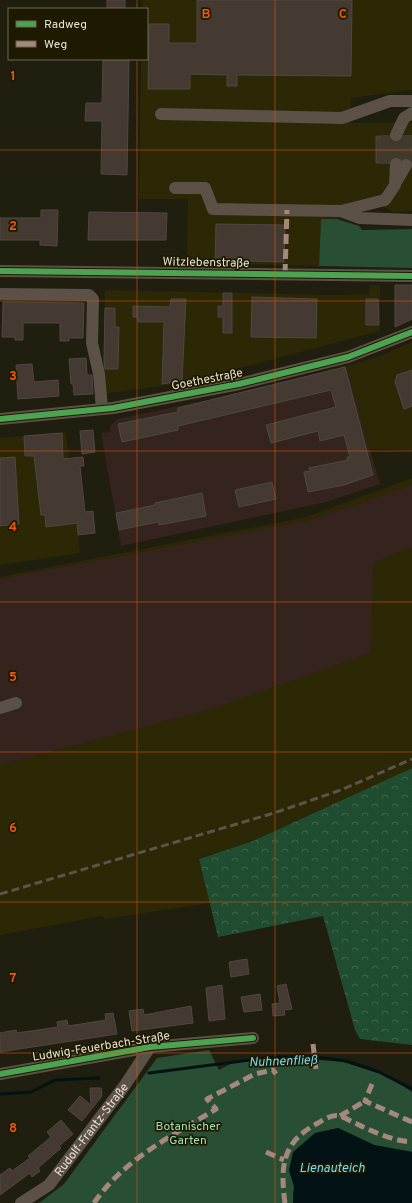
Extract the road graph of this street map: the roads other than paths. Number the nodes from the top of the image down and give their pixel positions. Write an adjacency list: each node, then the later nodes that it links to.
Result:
1 (412, 101): 2 (street)
2 (160, 114)
3 (408, 115): 4 (street)
4 (397, 135)
5 (396, 164): 7 (street)
6 (175, 188): 7 (street)
7 (341, 211): 8 (street)
8 (412, 220)
9 (0, 271): 10 (street, Witzlebenstraße)
10 (412, 276)
11 (0, 294): 13 (street)
12 (412, 332): 13 (street, Goethestraße)
13 (102, 409): 14 (street, Goethestraße)
14 (0, 419)
15 (16, 703): 16 (street)
16 (0, 708)
17 (253, 1038): 18 (street, Ludwig-Feuerbach-Straße)
18 (150, 1046): 19 (street, Ludwig-Feuerbach-Straße); 20 (street, Rudolf-Frantz-Straße)
19 (0, 1074)
20 (21, 1203)

